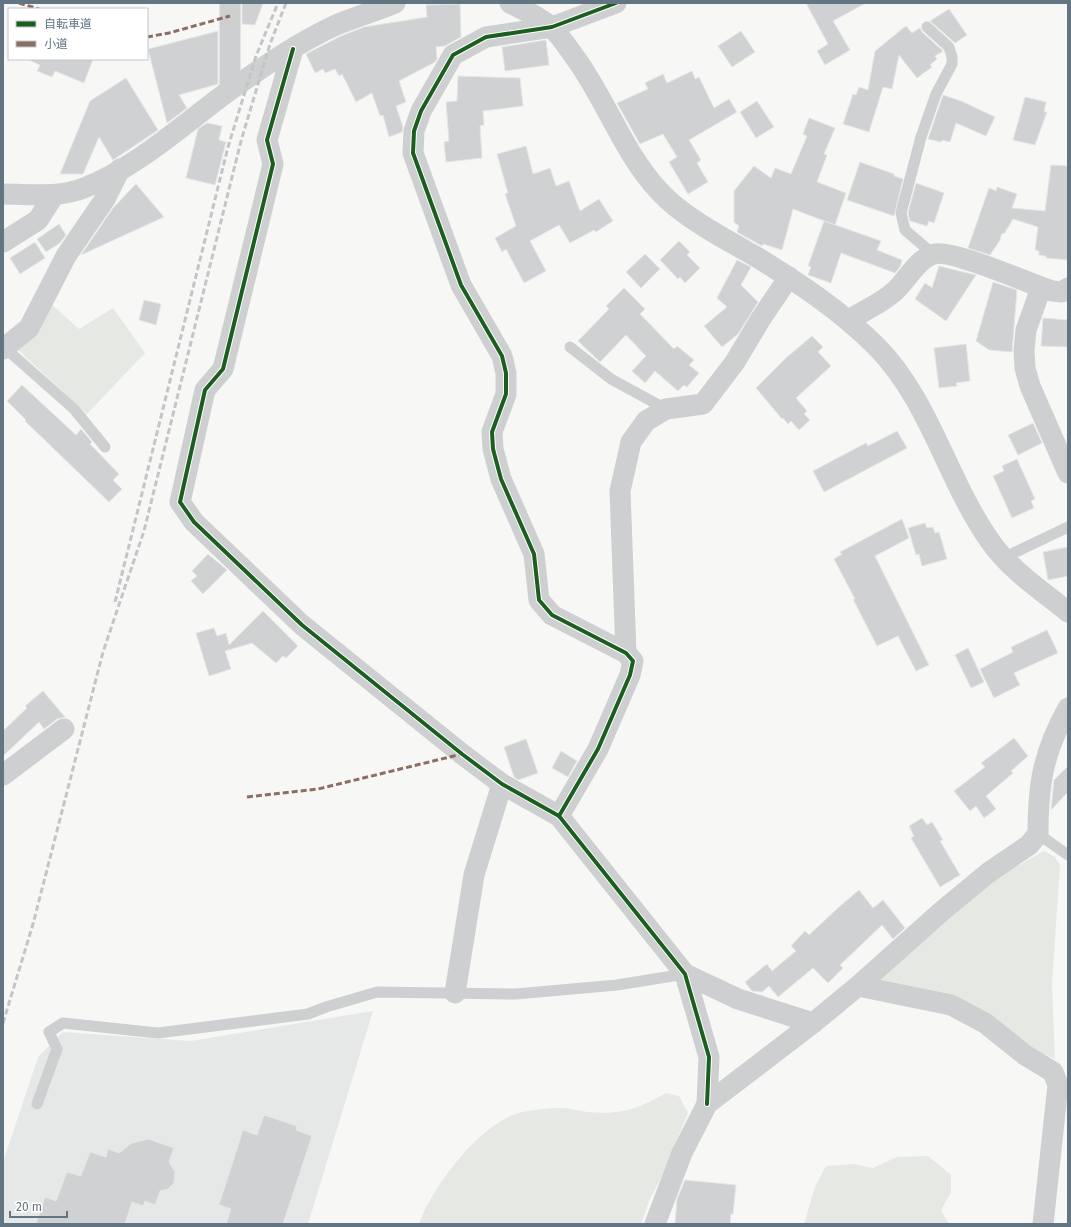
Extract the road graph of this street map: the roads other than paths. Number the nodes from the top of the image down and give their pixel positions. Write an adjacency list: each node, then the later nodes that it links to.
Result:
1 (230, 3): 8 (street)
2 (396, 3): 7 (street)
3 (510, 3): 5 (street)
4 (616, 3): 5 (street)
5 (552, 27): 14 (street); 26 (street)
6 (927, 27): 13 (lane)
7 (293, 49): 8 (street); 30 (street)
8 (230, 90): 9 (street)
9 (120, 169): 11 (street); 19 (street)
10 (3, 194): 11 (street)
11 (54, 195): 12 (street)
12 (3, 242)
13 (933, 254): 15 (street); 17 (street)
14 (790, 277): 17 (street); 20 (street)
15 (1041, 288): 16 (street); 22 (street)
16 (1068, 288)
17 (849, 320): 24 (street)
18 (570, 347): 20 (lane)
19 (4, 348): 21 (lane)
20 (666, 409): 26 (street)
21 (105, 447)
22 (1068, 473)
23 (1068, 527): 24 (lane)
24 (1003, 558): 25 (street)
25 (1068, 612)
26 (626, 653): 31 (street)
27 (1068, 708): 32 (street)
28 (64, 730): 29 (street)
29 (3, 775)
30 (502, 784): 31 (street); 36 (street)
31 (559, 816): 34 (street)
32 (1038, 834): 33 (lane); 35 (street)
33 (1068, 855)
34 (685, 974): 36 (lane); 37 (street); 39 (street)
35 (858, 986): 37 (street); 41 (street)
36 (455, 994): 38 (lane)
37 (813, 1023): 39 (street)
38 (37, 1104)
39 (707, 1104): 40 (street)
40 (655, 1224)
41 (1043, 1224)

